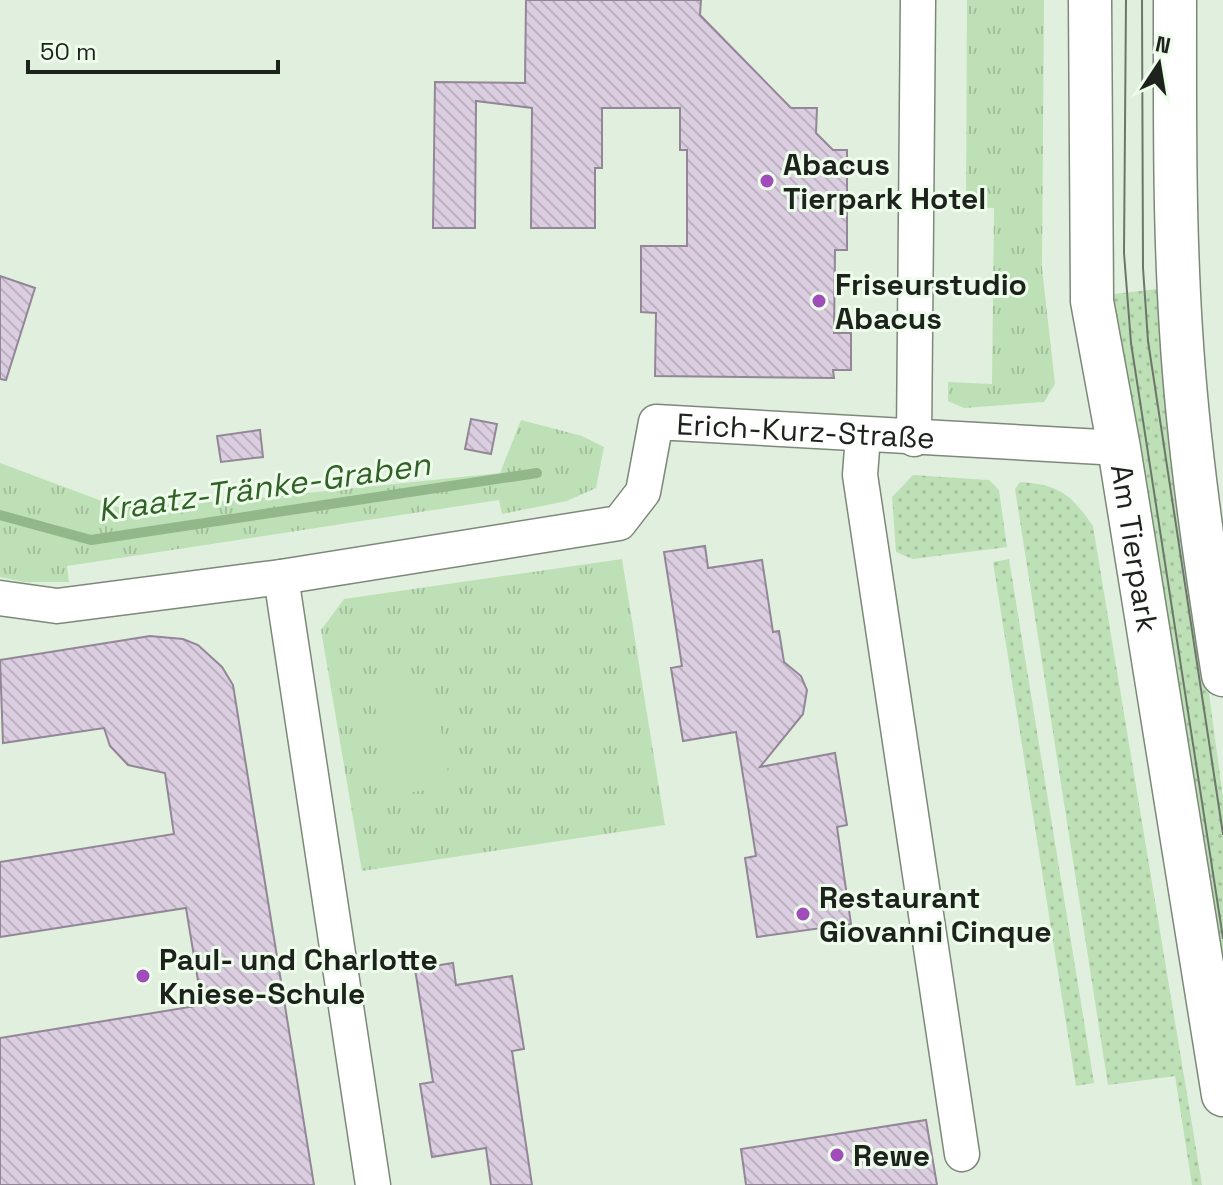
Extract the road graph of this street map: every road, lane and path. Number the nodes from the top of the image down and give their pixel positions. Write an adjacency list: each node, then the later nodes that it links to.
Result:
1 (918, 0): 5 (street)
2 (1090, 0): 6 (main road, Am Tierpark)
3 (1175, 0): 9 (main road)
4 (863, 436): 5 (street, Erich-Kurz-Straße); 7 (street, Erich-Kurz-Straße); 11 (street)
5 (914, 439): 6 (street, Erich-Kurz-Straße)
6 (1119, 448): 10 (main road, Am Tierpark)
7 (281, 577): 8 (street, Erich-Kurz-Straße); 12 (street)
8 (0, 598)
9 (1223, 675)
10 (1223, 1095)
11 (962, 1154)
12 (373, 1185)

